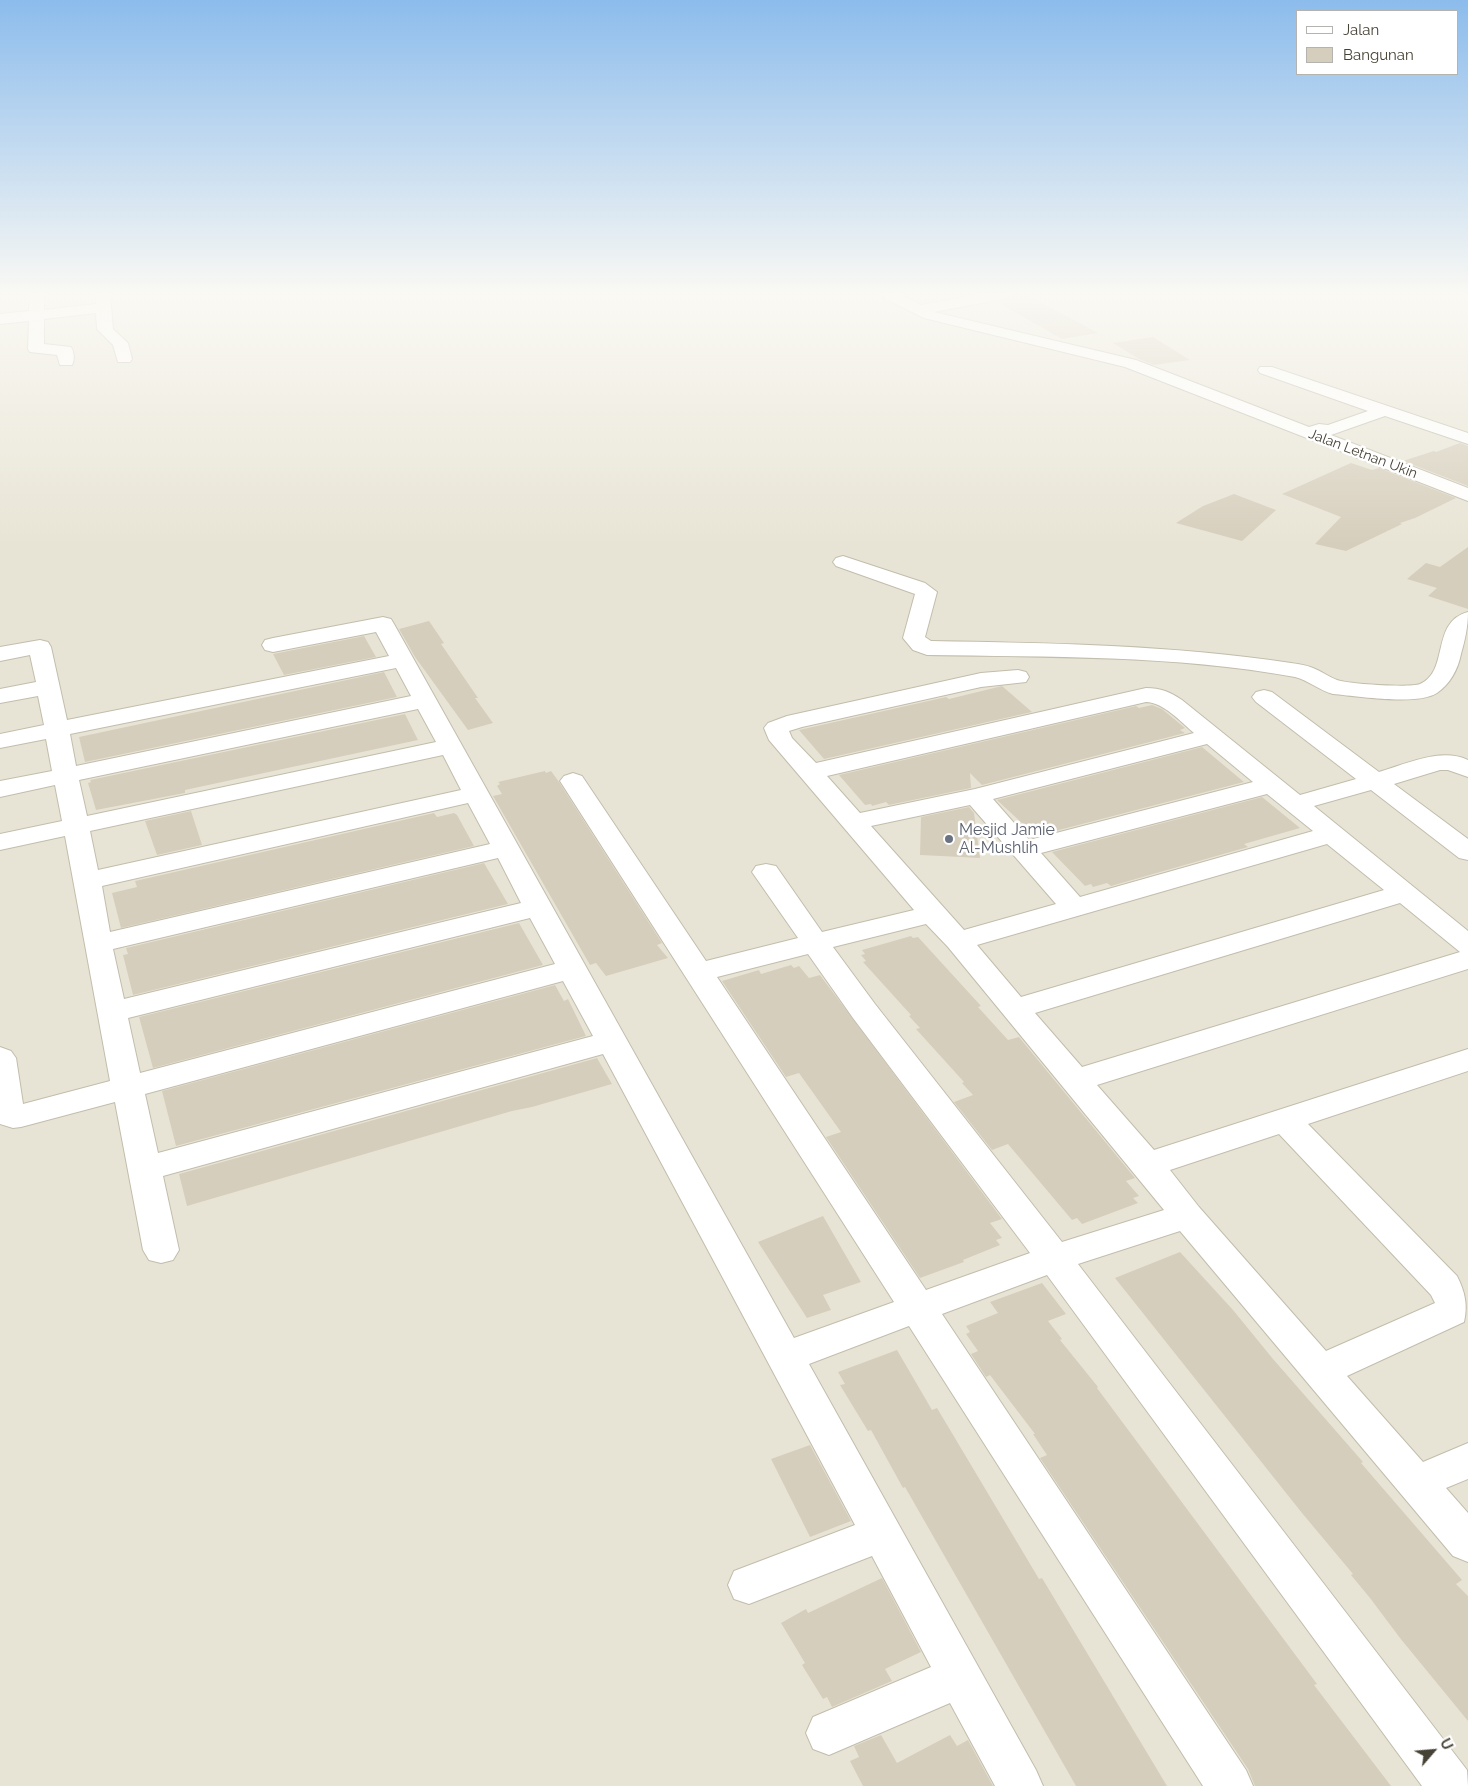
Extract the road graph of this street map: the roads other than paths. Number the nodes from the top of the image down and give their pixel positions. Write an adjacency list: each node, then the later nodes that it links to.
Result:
1 (1172, 378): 4 (street, Jalan Letnan Ukin)
2 (1290, 378): 3 (street)
3 (1377, 409): 4 (street); 5 (street)
4 (1314, 431): 6 (street, Jalan Letnan Ukin)
5 (1468, 439)
6 (1468, 494)
7 (843, 562): 8 (street)
8 (1468, 619)
9 (274, 645): 11 (street)
10 (0, 654): 13 (street)
11 (403, 660): 16 (street); 17 (street)
12 (1018, 676): 22 (street)
13 (48, 687): 14 (street); 17 (street)
14 (0, 696)
15 (1264, 697): 25 (street)
16 (425, 700): 20 (street); 23 (street)
17 (57, 730): 19 (street); 23 (street)
18 (1211, 736): 22 (street); 26 (street); 29 (street)
19 (0, 741)
20 (450, 746): 28 (street); 32 (street)
21 (1463, 763): 25 (street)
22 (811, 772): 31 (street)
23 (66, 776): 27 (street); 32 (street)
24 (573, 781): 50 (street)
25 (1374, 781): 30 (street); 37 (street)
26 (1271, 785): 30 (street); 36 (street)
27 (0, 789)
28 (476, 794): 35 (street); 39 (street)
29 (976, 796): 31 (street); 36 (street)
30 (1295, 804): 33 (street)
31 (855, 822): 43 (street)
32 (76, 826): 34 (street); 39 (street)
33 (1332, 834): 40 (street); 42 (street)
34 (0, 842)
35 (506, 848): 41 (street); 46 (street)
36 (1024, 849): 42 (street)
37 (1468, 852)
38 (766, 872): 45 (street)
39 (87, 882): 46 (street)
40 (1405, 893): 47 (street); 51 (street)
41 (538, 906): 49 (street); 52 (street)
42 (1074, 907): 44 (street)
43 (932, 914): 44 (street); 45 (street)
44 (958, 941): 51 (street)
45 (815, 943): 50 (street); 63 (street)
46 (98, 944): 52 (street)
47 (1468, 945)
48 (1468, 959): 56 (street)
49 (572, 969): 53 (street); 57 (street)
50 (697, 973): 64 (street)
51 (1014, 1009): 56 (street)
52 (112, 1012): 57 (street)
53 (612, 1042): 60 (street); 65 (street)
54 (0, 1058): 57 (street)
55 (1468, 1060): 58 (street)
56 (1076, 1080): 59 (street)
57 (127, 1087): 60 (street)
58 (1285, 1120): 59 (street); 66 (street)
59 (1147, 1165): 61 (street)
60 (144, 1169): 62 (street)
61 (1187, 1216): 63 (street); 66 (street)
62 (161, 1250)
63 (1054, 1258): 64 (street); 76 (street)
64 (916, 1308): 65 (street); 75 (street)
65 (785, 1357): 69 (street)
66 (1320, 1371): 68 (street)
67 (1468, 1460): 68 (street)
68 (1416, 1483): 70 (street)
69 (882, 1534): 71 (street); 72 (street)
70 (1468, 1543)
71 (749, 1585)
72 (960, 1677): 73 (street); 74 (street)
73 (829, 1733)
74 (1020, 1786)
75 (1230, 1786)
76 (1451, 1786)

